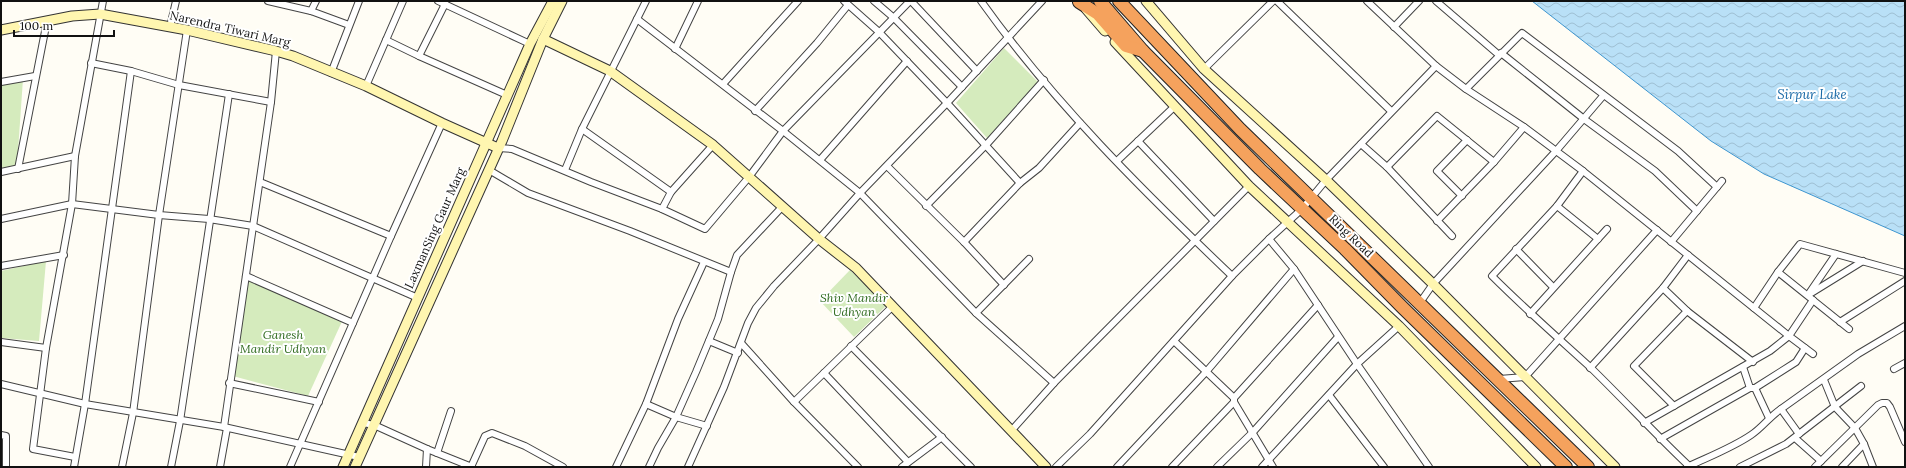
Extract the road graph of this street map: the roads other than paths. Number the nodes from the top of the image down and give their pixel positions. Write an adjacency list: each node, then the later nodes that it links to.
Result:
1 (103, 1): 29 (street)
2 (176, 1): 34 (street)
3 (268, 1): 28 (street)
4 (316, 1): 28 (street)
5 (359, 1): 33 (street)
6 (403, 1): 41 (street)
7 (438, 1): 27 (street)
8 (552, 1): 42 (street, LaxmanSing Gaur Marg)
9 (562, 1): 40 (street, LaxmanSing Gaur Marg)
10 (646, 1): 31 (street)
11 (698, 1): 43 (street)
12 (798, 1): 59 (street)
13 (874, 1): 30 (street)
14 (911, 1): 30 (street); 54 (street)
15 (981, 1): 39 (street)
16 (1042, 1): 39 (street)
17 (1078, 1): 45 (highway); 69 (street)
18 (1100, 1): 45 (highway, Ring Road)
19 (1118, 1): 107 (highway, Ring Road)
20 (1146, 1): 51 (street)
21 (1273, 1): 51 (street)
22 (1277, 1): 71 (street)
23 (1367, 1): 35 (street)
24 (1419, 1): 35 (street)
25 (1436, 1): 46 (street)
26 (846, 3): 38 (street); 70 (street)
27 (445, 4): 42 (street); 47 (street)
28 (311, 11): 33 (street)
29 (100, 14): 32 (street, Narendra Tiwari Marg); 34 (street, Narendra Tiwari Marg); 49 (street)
30 (894, 18): 38 (street); 62 (street)
31 (637, 19): 43 (street); 53 (street)
32 (47, 21): 36 (street, Narendra Tiwari Marg); 56 (street)
33 (349, 25): 55 (street)
34 (170, 27): 37 (street, Narendra Tiwari Marg)
35 (1394, 27): 50 (street)
36 (1, 30)
37 (187, 30): 44 (street, Narendra Tiwari Marg); 60 (street)
38 (879, 32): 48 (street); 77 (street)
39 (1007, 38): 54 (street); 57 (street)
40 (544, 39): 53 (street); 84 (street, LaxmanSing Gaur Marg)
41 (386, 40): 47 (street); 61 (street)
42 (530, 44): 65 (street, LaxmanSing Gaur Marg)
43 (675, 49): 59 (street)
44 (276, 51): 55 (street, Narendra Tiwari Marg); 67 (street)
45 (1143, 51): 114 (highway, Ring Road)
46 (1500, 54): 63 (street); 66 (street); 72 (street)
47 (419, 56): 65 (street)
48 (906, 61): 68 (street); 87 (street)
49 (91, 63): 52 (street); 86 (street)
50 (1436, 66): 63 (street); 71 (street)
51 (1204, 69): 98 (street)
52 (131, 71): 60 (street); 112 (street)
53 (610, 71): 76 (street); 82 (street)
54 (977, 71): 62 (street)
55 (331, 72): 61 (street, Narendra Tiwari Marg)
56 (35, 76): 58 (street); 92 (street)
57 (1044, 80): 74 (street); 83 (street)
58 (1, 82)
59 (723, 84): 70 (street)
60 (179, 85): 64 (street); 116 (street)
61 (366, 86): 73 (street, Narendra Tiwari Marg)
62 (962, 87): 68 (street)
63 (1466, 89): 75 (street)
64 (229, 94): 67 (street); 118 (street)
65 (507, 94): 80 (street, LaxmanSing Gaur Marg)
66 (1603, 96): 72 (street); 103 (street)
67 (271, 102): 100 (street)
68 (948, 103): 83 (street); 90 (street)
69 (1174, 107): 79 (street); 102 (street)
70 (755, 111): 77 (street)
71 (1391, 111): 81 (street)
72 (1584, 119): 85 (street); 115 (street)
73 (442, 123): 80 (street, Narendra Tiwari Marg); 125 (street)
74 (1080, 124): 88 (street); 101 (street)
75 (1524, 127): 85 (street); 89 (street)
76 (582, 129): 94 (street); 104 (street)
77 (783, 131): 87 (street); 97 (street)
78 (1467, 140): 89 (street); 91 (street); 106 (street)
79 (1138, 141): 88 (street); 119 (street)
80 (486, 142): 84 (street, Narendra Tiwari Marg); 154 (street, LaxmanSing Gaur Marg)
81 (1361, 144): 91 (street); 98 (street)
82 (713, 145): 97 (street); 104 (street)
83 (986, 145): 101 (street); 109 (street)
84 (498, 148): 93 (street, LaxmanSing Gaur Marg); 94 (street)
85 (1556, 151): 95 (street); 149 (street)
86 (75, 156): 92 (street); 108 (street)
87 (820, 160): 105 (street)
88 (1117, 161): 130 (street)
89 (1494, 162): 106 (street)
90 (887, 166): 105 (street); 109 (street)
91 (1387, 167): 120 (street)
92 (18, 169): 96 (street)
93 (489, 170): 139 (street); 213 (street, LaxmanSing Gaur Marg)
94 (565, 170): 113 (street)
95 (1583, 171): 110 (street); 124 (street)
96 (1, 172)
97 (749, 177): 111 (street); 113 (street)
98 (1326, 180): 107 (street); 149 (street)
99 (1722, 181): 103 (street)
100 (260, 182): 122 (street); 125 (street)
101 (1020, 184): 131 (street)
102 (1249, 186): 119 (street); 121 (street)
103 (1717, 187): 115 (street)
104 (671, 192): 113 (street)
105 (860, 193): 127 (street); 161 (street)
106 (1462, 196): 120 (street)
107 (1312, 198): 114 (street); 156 (highway, Ring Road)
108 (72, 204): 112 (street); 117 (street); 135 (street)
109 (926, 206): 131 (street)
110 (1557, 206): 129 (street); 133 (street)
111 (782, 207): 127 (street); 142 (street)
112 (112, 208): 116 (street); 201 (street)
113 (662, 209)
114 (1302, 209): 121 (street); 262 (highway, Ring Road)
115 (1697, 211): 132 (street)
116 (159, 215): 118 (street); 207 (street)
117 (1, 219)
118 (209, 219): 122 (street); 210 (street)
119 (1214, 221): 130 (street)
120 (1437, 221): 126 (street)
121 (1288, 222): 128 (street); 165 (street)
122 (253, 226): 145 (street); 147 (street)
123 (1606, 229): 129 (street)
124 (1657, 230): 132 (street); 170 (street)
125 (392, 236): 147 (street)
126 (1452, 236)
127 (819, 239): 158 (street); 174 (street)
128 (1268, 239): 141 (street); 146 (street)
129 (1598, 239): 151 (street)
130 (1195, 241): 146 (street); 191 (street)
131 (964, 242): 150 (street)
132 (1672, 242): 136 (street)
133 (1516, 249): 151 (street); 162 (street)
134 (1836, 254): 138 (street); 143 (street); 153 (street)
135 (64, 255): 140 (street); 176 (street)
136 (1688, 255): 152 (street); 159 (street)
137 (1029, 259): 150 (street)
138 (1863, 261): 144 (street); 153 (street)
139 (704, 262): 142 (street); 202 (street)
140 (1, 266)
141 (1294, 269): 157 (street); 186 (street)
142 (731, 272): 171 (street)
143 (1778, 272): 153 (street); 159 (street)
144 (1905, 273)
145 (246, 276): 164 (street); 193 (street)
146 (1232, 276): 172 (street)
147 (373, 279): 154 (street); 164 (street)
148 (1905, 281): 163 (street)
149 (1433, 284): 156 (street); 188 (street)
150 (1004, 285): 161 (street)
151 (1553, 288): 162 (street)
152 (1662, 288): 160 (street); 184 (street)
153 (1808, 295): 155 (street)
154 (418, 298): 211 (street, LaxmanSing Gaur Marg)
155 (1813, 300): 163 (street); 168 (street)
156 (1420, 304): 189 (highway, Ring Road)
157 (1318, 305): 169 (street); 198 (street)
158 (893, 306): 175 (street); 217 (street)
159 (1754, 308): 168 (street)
160 (1687, 311): 180 (street); 203 (street)
161 (976, 313): 191 (street)
162 (1530, 314): 170 (street)
163 (1840, 322): 167 (street)
164 (353, 323): 199 (street)
165 (1399, 326): 182 (street); 261 (street)
166 (1905, 326): 190 (street)
167 (1849, 329)
168 (1789, 336): 177 (street); 180 (street)
169 (1338, 337): 182 (street); 218 (street)
170 (1558, 339): 184 (street); 188 (street)
171 (709, 341): 178 (street); 208 (street)
172 (1174, 341): 186 (street); 253 (street)
173 (1, 342): 176 (street)
174 (742, 343): 178 (street); 200 (street)
175 (852, 346): 187 (street); 221 (street)
176 (46, 348): 196 (street)
177 (1805, 348): 179 (street); 195 (street)
178 (738, 353): 214 (street)
179 (1813, 354)
180 (1753, 362): 183 (street)
181 (1905, 363): 185 (street)
182 (1357, 364): 197 (street); 260 (street)
183 (1743, 367): 195 (street); 203 (street)
184 (1590, 368): 212 (street)
185 (1894, 369)
186 (1206, 372): 198 (street); 254 (street)
187 (824, 373): 200 (street); 233 (street)
188 (1525, 377): 189 (street); 264 (street)
189 (1498, 379): 263 (highway, Ring Road)
190 (1824, 380): 204 (street); 205 (street)
191 (1054, 383): 217 (street)
192 (1, 384): 196 (street)
193 (229, 384): 199 (street); 215 (street)
194 (1861, 386): 204 (street)
195 (1753, 388): 209 (street); 222 (street)
196 (42, 394): 201 (street); 230 (street)
197 (1328, 395): 231 (street); 259 (street)
198 (1234, 400): 218 (street); 255 (street)
199 (319, 402): 224 (street)
200 (794, 402): 249 (street)
201 (85, 404): 207 (street); 230 (street)
202 (646, 404): 208 (street); 246 (street)
203 (1674, 406): 212 (street)
204 (1835, 407): 216 (street); 220 (street)
205 (1781, 409): 209 (street); 220 (street)
206 (452, 411): 227 (street)
207 (133, 412): 210 (street); 237 (street)
208 (676, 417): 214 (street); 247 (street)
209 (1769, 418): 234 (street)
210 (180, 421): 215 (street); 238 (street)
211 (363, 423): 213 (street); 228 (street, LaxmanSing Gaur Marg)
212 (1644, 423): 222 (street)
213 (374, 425): 226 (street); 229 (street, LaxmanSing Gaur Marg)
214 (707, 426): 248 (street)
215 (225, 428): 224 (street); 239 (street)
216 (1855, 428): 223 (street); 225 (street); 232 (street)
217 (1012, 430): 252 (street)
218 (1253, 432): 231 (street); 256 (street)
219 (1, 435): 235 (street)
220 (1797, 436): 232 (street); 265 (street)
221 (942, 437): 233 (street); 251 (street)
222 (1660, 439): 234 (street)
223 (1905, 442)
224 (299, 444): 228 (street); 240 (street)
225 (1864, 444): 267 (street); 268 (street)
226 (427, 449): 227 (street); 243 (street)
227 (437, 453): 244 (street)
228 (349, 454): 229 (street); 241 (street, LaxmanSing Gaur Marg)
229 (359, 457): 242 (street, LaxmanSing Gaur Marg)
230 (74, 458): 236 (street)
231 (1269, 459): 257 (street); 258 (street)
232 (1821, 461): 266 (street)
233 (908, 462): 250 (street)
234 (1688, 466)
235 (6, 467)
236 (74, 467)
237 (122, 467)
238 (172, 467)
239 (220, 467)
240 (290, 467)
241 (343, 467)
242 (355, 467)
243 (426, 467)
244 (472, 467): 245 (street)
245 (563, 467)
246 (616, 467)
247 (649, 467)
248 (688, 467)
249 (858, 467)
250 (902, 467)
251 (971, 467)
252 (1046, 467)
253 (1056, 467)
254 (1117, 467)
255 (1172, 467)
256 (1217, 467)
257 (1262, 467)
258 (1273, 467)
259 (1384, 467)
260 (1429, 467)
261 (1536, 467)
262 (1566, 467)
263 (1588, 467)
264 (1615, 467)
265 (1740, 467)
266 (1815, 467)
267 (1842, 467)
268 (1873, 467)

